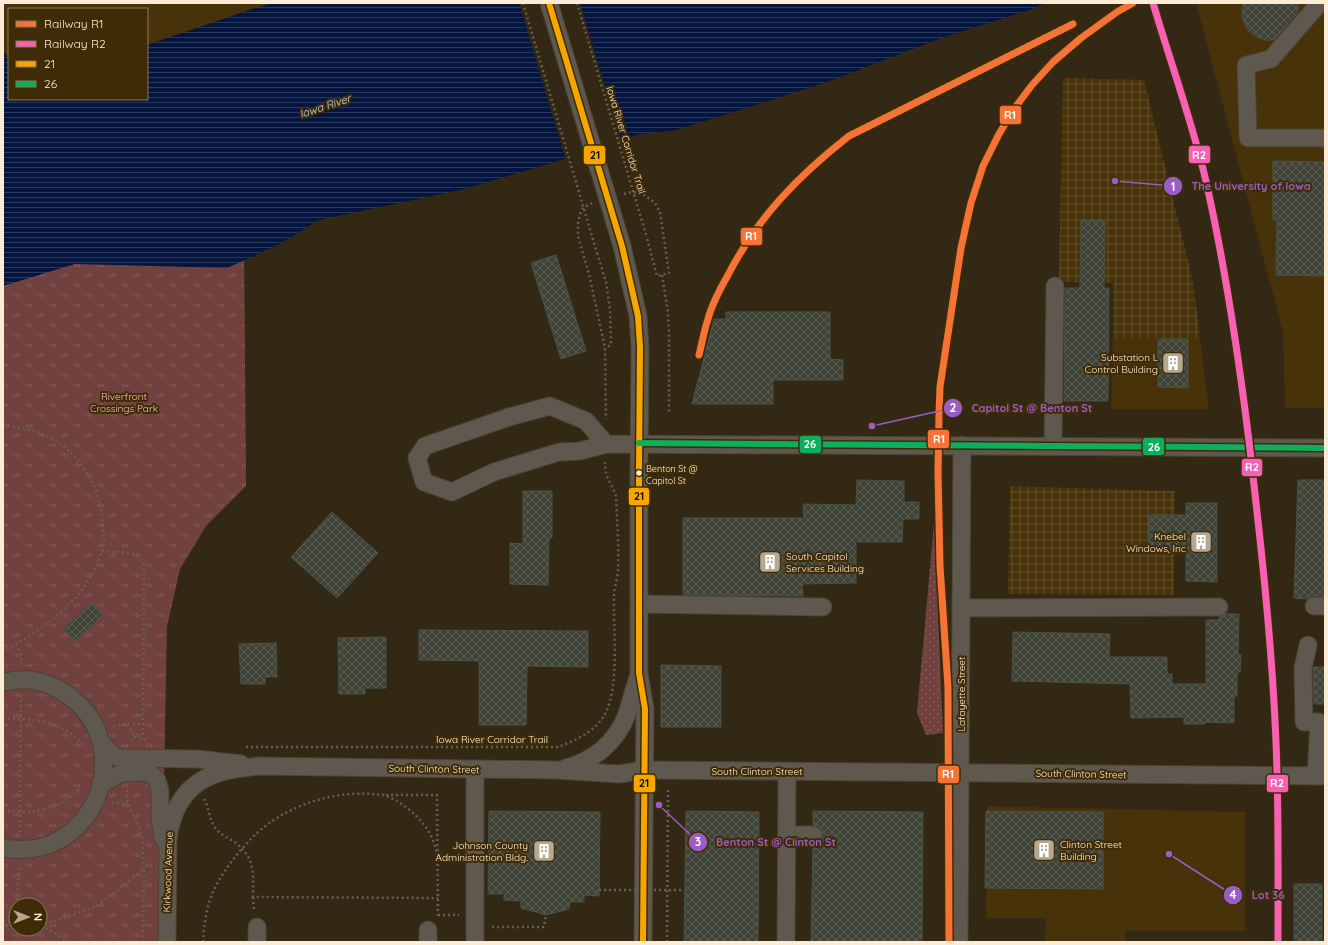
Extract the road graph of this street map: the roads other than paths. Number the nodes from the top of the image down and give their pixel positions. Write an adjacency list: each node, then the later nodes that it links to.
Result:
1 (549, 3): 5 (street, bridge)
2 (1318, 3): 3 (street)
3 (1325, 138)
4 (1055, 286): 8 (street)
5 (639, 443): 6 (street); 7 (street); 10 (street)
6 (606, 444): 6 (street)
7 (962, 445): 8 (street); 13 (street, Lafayette Street)
8 (1053, 446): 9 (street)
9 (1325, 448)
10 (640, 604): 11 (street); 15 (street)
11 (823, 607)
12 (1219, 607): 13 (street)
13 (961, 608): 23 (street, Lafayette Street)
14 (1308, 645): 24 (street)
15 (640, 673): 20 (street); 21 (street)
16 (3, 682): 17 (street)
17 (102, 743): 18 (street); 25 (street)
18 (257, 766): 19 (street, South Clinton Street); 26 (street, South Clinton Street)
19 (475, 769): 20 (street, South Clinton Street); 32 (street)
20 (556, 770): 21 (street, South Clinton Street)
21 (644, 770): 22 (street, South Clinton Street); 33 (street)
22 (787, 772): 23 (street, South Clinton Street); 27 (street)
23 (960, 773): 24 (street, South Clinton Street); 35 (street, Lafayette Street)
24 (1321, 776)
25 (102, 784): 29 (street); 30 (street)
26 (194, 786): 30 (street, Kirkwood Avenue)
27 (787, 835): 28 (street); 34 (street)
28 (813, 835)
29 (11, 849)
30 (167, 858): 31 (street, Kirkwood Avenue)
31 (167, 942)
32 (475, 942)
33 (643, 942)
34 (786, 942)
35 (959, 942)

